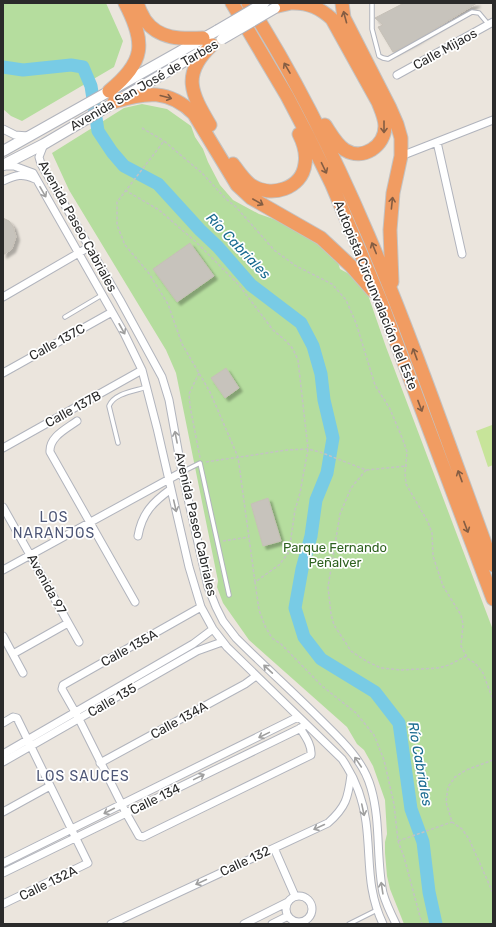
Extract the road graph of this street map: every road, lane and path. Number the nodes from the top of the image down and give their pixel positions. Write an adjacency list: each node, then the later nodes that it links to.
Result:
1 (126, 3): 14 (highway)
2 (136, 3): 11 (highway)
3 (232, 3): 15 (highway, Autopista Circunvalación del Este)
4 (248, 3): 13 (highway, Autopista Circunvalación del Este, one-way to 4)
5 (264, 3): 11 (street, Avenida San José de Tarbes, bridge)
6 (292, 3): 9 (highway); 13 (highway, one-way to 13)
7 (342, 3): 24 (highway, one-way to 7)
8 (372, 3): 10 (lane)
9 (279, 6): 11 (street, Avenida San José de Tarbes, bridge)
10 (491, 23): 12 (street, Calle Mijaos)
11 (214, 38): 14 (street, Avenida San José de Tarbes); 15 (highway)
12 (397, 75)
13 (299, 90): 34 (highway, Autopista Circunvalación del Este, one-way to 13)
14 (112, 96): 19 (street, Avenida San José de Tarbes); 22 (street, Avenida San José de Tarbes); 35 (highway, one-way to 35)
15 (287, 96): 35 (highway, Autopista Circunvalación del Este, one-way to 35)
16 (493, 120): 21 (street)
17 (142, 128): 20 (path)
18 (3, 129): 19 (street)
19 (28, 136): 23 (street, Avenida San José de Tarbes)
20 (164, 141): 28 (path); 48 (path)
21 (437, 142): 24 (street); 31 (street)
22 (44, 144): 25 (street, Avenida San José de Tarbes); 29 (street, Avenida Paseo Cabriales)
23 (3, 151)
24 (401, 156): 34 (highway, one-way to 24)
25 (3, 165): 26 (street, Avenida Paseo Cabriales)
26 (35, 179): 27 (street); 30 (street, Avenida Paseo Cabriales, one-way to 30)
27 (3, 181)
28 (125, 190): 40 (path); 45 (path)
29 (90, 247): 30 (street); 50 (street, Avenida Paseo Cabriales, one-way to 29)
30 (78, 253): 32 (street, Avenida Paseo Cabriales); 33 (street)
31 (462, 254)
32 (102, 295): 36 (street, Avenida Paseo Cabriales); 37 (lane)
33 (3, 296)
34 (394, 298): 59 (highway, Autopista Circunvalación del Este, one-way to 34)
35 (380, 299): 63 (highway, Autopista Circunvalación del Este, one-way to 63)
36 (112, 312): 38 (street, Avenida Paseo Cabriales, one-way to 38); 39 (street, Calle 137C)
37 (65, 317)
38 (142, 370): 41 (street, Avenida Paseo Cabriales); 44 (street, Calle 137B)
39 (3, 373)
40 (199, 373): 46 (path); 47 (path)
41 (147, 387): 43 (lane); 51 (street, Avenida Paseo Cabriales)
42 (77, 421): 54 (street)
43 (118, 443)
44 (3, 448)
45 (308, 449): 46 (path); 49 (path); 61 (path)
46 (238, 457): 47 (path); 56 (path)
47 (200, 463): 50 (lane); 57 (lane)
48 (407, 466): 49 (path); 72 (path)
49 (366, 470): 72 (path)
50 (182, 472): 51 (street); 109 (street, Avenida Paseo Cabriales, one-way to 50)
51 (168, 480): 52 (street, Avenida Paseo Cabriales); 54 (street)
52 (171, 489): 55 (street); 65 (street, Avenida Paseo Cabriales, one-way to 65)
53 (3, 507): 58 (street, Avenida 97)
54 (90, 522): 58 (street); 64 (street)
55 (138, 536)
56 (249, 537): 57 (path); 61 (path)
57 (218, 542): 62 (lane)
58 (31, 554): 60 (street); 66 (street, Avenida 97)
59 (493, 565)
60 (3, 570)
61 (255, 582): 93 (path)
62 (229, 595)
63 (493, 599)
64 (135, 602)
65 (201, 607): 67 (street, Avenida Paseo Cabriales); 76 (street, Calle 135A)
66 (68, 622): 69 (street, Avenida 97); 71 (street)
67 (213, 629): 70 (street, Avenida Paseo Cabriales); 76 (street, Calle 135)
68 (3, 636): 71 (street)
69 (79, 642)
70 (222, 642): 74 (street, Avenida Paseo Cabriales); 76 (street, Calle 135)
71 (13, 654): 73 (street)
72 (466, 656): 75 (path)
73 (23, 673)
74 (256, 676): 77 (street, Avenida Paseo Cabriales); 84 (street, Calle 134A)
75 (493, 700)
76 (77, 716): 80 (street, Calle 135); 84 (street)
77 (298, 717): 79 (street, Avenida Paseo Cabriales); 87 (street, Calle 134, one-way to 87)
78 (3, 723): 80 (street)
79 (304, 726): 85 (street, Avenida Paseo Cabriales); 89 (street, Calle 134, one-way to 79); 89 (street)
80 (30, 743): 81 (street, Calle 135); 83 (street, Calle 135); 86 (street)
81 (3, 754)
82 (493, 760): 90 (path)
83 (3, 762)
84 (100, 763): 87 (street)
85 (351, 773): 94 (street, Calle 132, one-way to 94); 101 (street, Avenida Paseo Cabriales, one-way to 101)
86 (50, 786): 88 (street); 91 (street)
87 (121, 805): 89 (street); 91 (street, Calle 134, one-way to 91)
88 (3, 812)
89 (126, 813): 92 (street, Calle 134)
90 (452, 822): 93 (path); 97 (path)
91 (72, 829): 92 (street); 95 (street, Calle 134)
92 (76, 838): 96 (street, Calle 134); 100 (street, Calle 132A)
93 (398, 841): 110 (path)
94 (274, 848): 98 (street); 104 (street, Calle 132, one-way to 104)
95 (3, 863)
96 (3, 873)
97 (493, 893)
98 (295, 896): 99 (street); 103 (street)
99 (288, 902): 102 (street); 105 (street)
100 (3, 904)
101 (376, 910): 107 (lane); 108 (street, Avenida Paseo Cabriales)
102 (288, 916): 103 (street); 106 (street)
103 (308, 922)
104 (111, 924)
105 (244, 924)
106 (272, 924)
107 (349, 924)
108 (383, 924)
109 (396, 924)
110 (422, 924)

